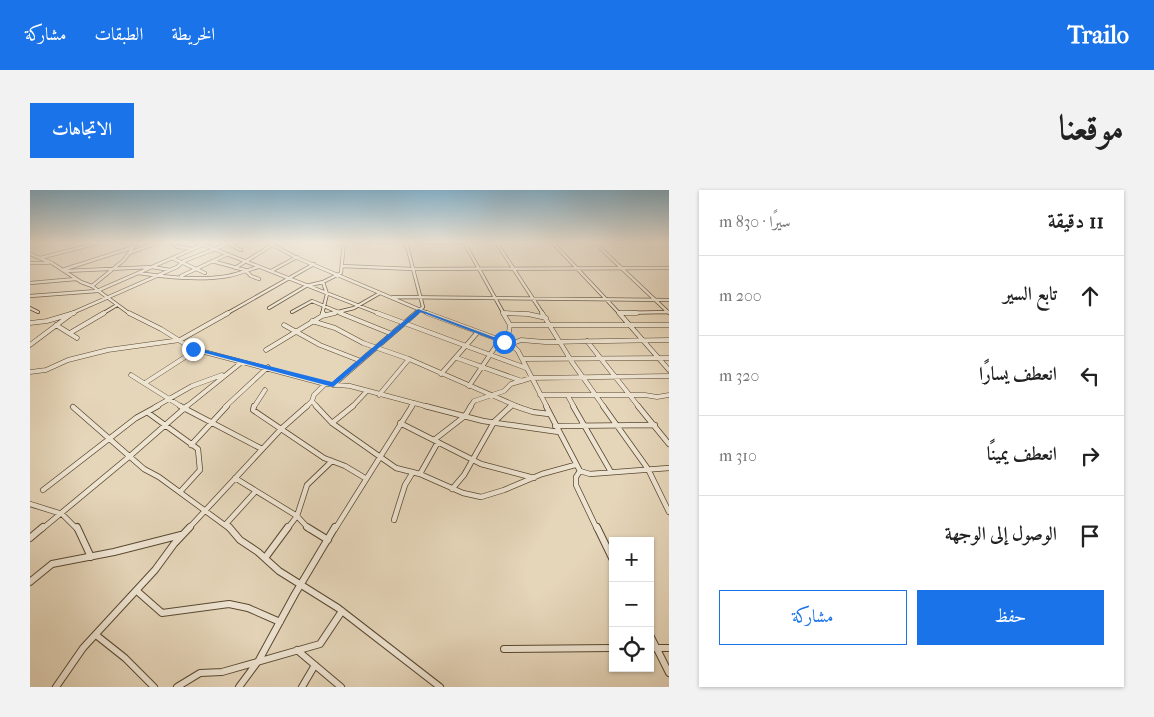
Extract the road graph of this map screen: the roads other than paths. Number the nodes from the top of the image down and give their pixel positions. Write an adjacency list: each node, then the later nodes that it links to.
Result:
1 (55, 265): 30 (street)
2 (78, 265): 30 (street)
3 (117, 265): 28 (street)
4 (156, 265): 20 (street)
5 (179, 265): 31 (street)
6 (188, 265): 21 (street)
7 (202, 265): 21 (street)
8 (226, 265): 22 (street)
9 (240, 265): 22 (street)
10 (281, 265): 33 (street)
11 (312, 265): 40 (street)
12 (316, 265): 38 (street)
13 (412, 265): 29 (street)
14 (476, 265): 23 (street)
15 (511, 265): 24 (street)
16 (574, 265): 25 (street)
17 (618, 265): 26 (street)
18 (259, 266): 32 (street); 33 (street)
19 (342, 266): 29 (street); 38 (street)
20 (152, 267): 28 (street); 31 (street); 35 (street)
21 (195, 268): 34 (street); 37 (street)
22 (235, 268): 32 (street)
23 (478, 268): 24 (street); 29 (street); 53 (street)
24 (513, 268): 25 (street); 54 (street)
25 (577, 268): 26 (street); 55 (street)
26 (621, 268): 27 (street); 56 (street)
27 (669, 268)
28 (113, 269): 30 (street); 44 (street)
29 (413, 269): 52 (street)
30 (63, 270): 39 (street)
31 (170, 270): 36 (street)
32 (244, 270): 37 (street); 41 (street)
33 (271, 271): 40 (street)
34 (205, 272)
35 (136, 273): 36 (street); 46 (street)
36 (158, 276): 37 (street); 50 (street)
37 (179, 276)
38 (338, 276): 42 (street); 47 (street)
39 (76, 279): 43 (street); 44 (street)
40 (288, 279): 45 (street); 87 (street)
41 (259, 280)
42 (323, 282): 45 (street); 48 (street)
43 (30, 283)
44 (92, 286): 46 (street)
45 (306, 286): 48 (street); 62 (street)
46 (97, 291): 49 (street); 50 (street)
47 (380, 293): 51 (street); 60 (street)
48 (327, 294): 59 (street); 60 (street)
49 (30, 296)
50 (105, 297): 58 (street); 68 (street)
51 (389, 297): 52 (street); 63 (street)
52 (420, 297): 53 (street); 63 (street)
53 (496, 299): 54 (street); 69 (street)
54 (534, 300): 55 (street); 72 (street)
55 (607, 300): 56 (street); 70 (street)
56 (656, 300): 57 (street); 67 (street)
57 (669, 300)
58 (117, 305): 83 (street); 87 (street)
59 (325, 306): 65 (street); 66 (street); 71 (street)
60 (360, 306): 66 (street); 74 (street)
61 (30, 308): 64 (street)
62 (269, 308)
63 (420, 310): 74 (street); 84 (street)
64 (38, 312)
65 (292, 312)
66 (337, 312): 71 (street); 85 (street)
67 (669, 312): 70 (street)
68 (73, 313): 75 (street); 76 (street)
69 (503, 313): 72 (street); 78 (street)
70 (618, 313): 79 (street)
71 (322, 316): 73 (street)
72 (546, 318): 81 (street)
73 (312, 321): 82 (street); 96 (street)
74 (405, 323): 85 (street); 95 (street)
75 (30, 324)
76 (56, 325): 83 (street); 94 (street)
77 (284, 325): 82 (street)
78 (510, 325): 81 (street); 88 (street)
79 (629, 325): 80 (street); 81 (street); 89 (street)
80 (669, 325)
81 (550, 326): 91 (street)
82 (296, 331): 98 (street); 107 (street)
83 (70, 333): 86 (street)
84 (476, 333): 88 (street); 95 (street)
85 (392, 334): 96 (street)
86 (77, 338)
87 (180, 340): 97 (street); 113 (street)
88 (500, 340): 93 (street); 99 (street)
89 (642, 340): 90 (street); 92 (street); 103 (street)
90 (669, 340)
91 (560, 341): 92 (street); 93 (street); 101 (street)
92 (587, 341): 102 (street)
93 (511, 344): 105 (street)
94 (30, 345)
95 (466, 345): 99 (street); 100 (street)
96 (377, 348): 106 (street); 107 (street)
97 (197, 350): 108 (street); 122 (street)
98 (266, 350)
99 (491, 355): 110 (street); 111 (street)
100 (457, 358): 110 (street); 115 (street)
101 (570, 358): 102 (street); 105 (street); 117 (street)
102 (600, 358): 103 (street); 118 (street)
103 (657, 358): 104 (street); 112 (street)
104 (669, 358)
105 (522, 359): 111 (street)
106 (409, 360): 115 (street); 128 (street)
107 (361, 361): 124 (street)
108 (242, 362): 109 (street); 114 (street)
109 (268, 367): 123 (street); 145 (street)
110 (482, 368): 121 (street); 125 (street)
111 (526, 368): 120 (street)
112 (669, 370)
113 (30, 372)
114 (226, 374): 135 (street); 140 (street)
115 (441, 374): 125 (street)
116 (131, 375): 122 (street)
117 (583, 376): 118 (street); 120 (street); 134 (street)
118 (613, 376): 119 (street); 129 (street)
119 (669, 376)
120 (532, 378): 121 (street); 132 (street)
121 (522, 381): 131 (street)
122 (145, 383): 135 (street)
123 (325, 384): 124 (street); 136 (street)
124 (333, 385): 127 (street)
125 (469, 386): 131 (street)
126 (264, 390): 153 (street)
127 (366, 391): 128 (street); 146 (street)
128 (379, 394): 137 (street)
129 (628, 394): 130 (street); 134 (street); 149 (street)
130 (669, 395)
131 (491, 396): 138 (street); 143 (street)
132 (540, 396): 133 (street); 142 (street)
133 (568, 396): 134 (street); 151 (street)
134 (598, 396): 152 (street)
135 (169, 398): 140 (street); 141 (street)
136 (312, 401): 146 (street); 153 (street)
137 (414, 403): 143 (street); 147 (street)
138 (512, 405): 142 (street); 144 (street)
139 (73, 407): 155 (street)
140 (186, 409): 145 (street); 148 (street)
141 (147, 412): 148 (street); 155 (street)
142 (549, 414): 150 (street)
143 (465, 416): 144 (street); 156 (street)
144 (494, 422): 154 (street); 162 (street)
145 (211, 423): 158 (street); 159 (street)
146 (332, 423): 161 (street)
147 (400, 423): 156 (street); 161 (street)
148 (163, 425): 158 (street); 160 (street)
149 (655, 425): 152 (street); 157 (street)
150 (555, 426): 151 (street); 154 (street)
151 (584, 426): 152 (street); 168 (street)
152 (617, 426): 166 (street)
153 (281, 429): 159 (street); 163 (street)
154 (559, 432): 164 (street)
155 (110, 439): 160 (street); 174 (street)
156 (436, 441): 162 (street); 169 (street)
157 (669, 444)
158 (191, 445): 175 (street)
159 (262, 449): 170 (street)
160 (130, 456): 175 (street); 180 (street)
161 (380, 456): 169 (street); 171 (street)
162 (472, 459): 172 (street); 173 (street)
163 (332, 461): 171 (street); 181 (street)
164 (575, 465): 167 (street); 172 (street)
165 (669, 468): 166 (street)
166 (648, 470): 168 (street); 179 (street)
167 (580, 471): 168 (street); 187 (street)
168 (611, 472)
169 (417, 473): 173 (street); 182 (street)
170 (235, 478): 176 (street); 178 (street)
171 (365, 478): 186 (street)
172 (534, 478): 173 (street)
173 (452, 489)
174 (43, 490)
175 (180, 492): 178 (street)
176 (255, 492): 181 (street); 183 (street)
177 (30, 504): 180 (street)
178 (204, 510): 183 (street); 184 (street)
179 (669, 512)
180 (60, 513): 185 (street); 188 (street)
181 (297, 516): 186 (street); 189 (street)
182 (394, 520)
183 (226, 524): 189 (street)
184 (182, 535): 188 (street); 192 (street)
185 (30, 538)
186 (328, 540): 191 (street)
187 (609, 552)
188 (91, 557): 190 (street)
189 (265, 558): 191 (street)
190 (30, 582)
191 (300, 586): 193 (street); 194 (street)
192 (136, 591): 194 (street); 195 (street)
193 (342, 611): 200 (street); 211 (street)
194 (280, 622): 202 (street)
195 (96, 635): 205 (street); 206 (street)
196 (609, 648): 199 (street)
197 (654, 648): 198 (street)
198 (669, 648)
199 (504, 649)
200 (297, 650): 202 (street); 203 (street)
201 (654, 650): 204 (street)
202 (259, 660): 207 (street); 208 (street)
203 (315, 665): 209 (street); 210 (street)
204 (669, 673)
205 (56, 687)
206 (154, 687)
207 (177, 687)
208 (239, 687)
209 (302, 687)
210 (342, 687)
211 (440, 687)

